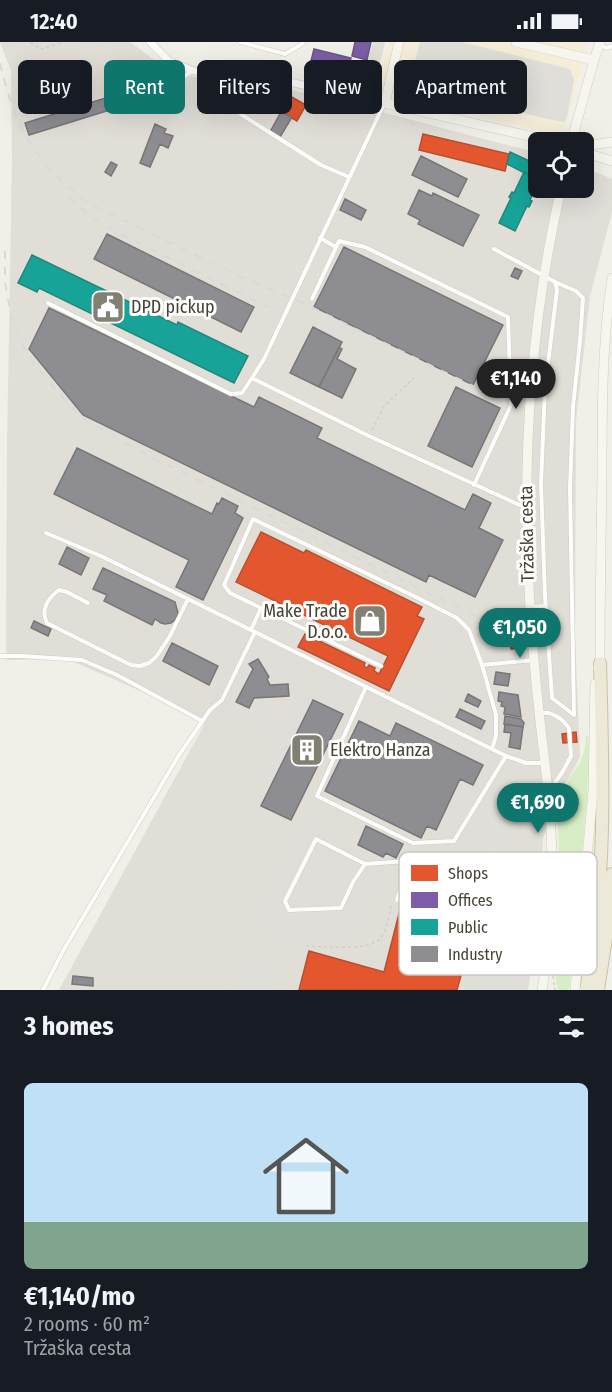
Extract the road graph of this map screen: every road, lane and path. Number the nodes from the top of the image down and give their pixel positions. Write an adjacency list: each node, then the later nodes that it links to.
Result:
1 (31, 42): 2 (path)
2 (63, 42)
3 (150, 42): 11 (street)
4 (240, 42): 5 (lane)
5 (303, 42)
6 (399, 42): 15 (street)
7 (516, 42): 10 (street)
8 (600, 44): 9 (lane); 10 (street)
9 (612, 46)
10 (594, 60): 17 (street)
11 (192, 70): 12 (street); 13 (lane)
12 (197, 70)
13 (185, 75)
14 (292, 83): 15 (street)
15 (385, 103): 18 (street); 25 (lane)
16 (241, 114): 25 (lane)
17 (574, 132)
18 (528, 136)
19 (612, 142): 20 (street)
20 (594, 146)
21 (594, 149): 22 (street)
22 (612, 150)
23 (594, 156): 24 (street)
24 (612, 161)
25 (349, 177): 27 (lane)
26 (559, 198): 30 (street, Tržaška cesta)
27 (320, 238): 28 (lane); 35 (lane)
28 (336, 247): 33 (lane); 38 (lane)
29 (494, 249): 30 (lane)
30 (543, 275): 32 (lane); 39 (street, Tržaška cesta)
31 (612, 278): 49 (street)
32 (555, 282): 43 (lane); 43 (lane)
33 (312, 299)
34 (48, 303): 35 (lane)
35 (252, 378): 37 (lane)
36 (414, 378): 37 (path)
37 (369, 436): 38 (lane)
38 (474, 485): 39 (lane)
39 (526, 508): 44 (street, Tržaška cesta)
40 (46, 533): 41 (lane)
41 (188, 599): 42 (lane); 46 (lane)
42 (88, 603)
43 (546, 606): 44 (lane)
44 (530, 607): 48 (street, Tržaška cesta)
45 (261, 608): 46 (lane); 50 (lane); 51 (lane)
46 (253, 631): 52 (lane); 54 (lane)
47 (0, 656): 54 (lane)
48 (534, 660): 50 (lane); 53 (street, Tržaška cesta)
49 (600, 663): 60 (street); 66 (highway)
50 (482, 665): 55 (lane)
51 (381, 666)
52 (366, 687): 55 (lane); 56 (lane)
53 (539, 713): 57 (street, Tržaška cesta); 58 (lane)
54 (202, 721): 71 (lane)
55 (492, 749): 56 (lane)
56 (506, 756): 57 (lane)
57 (545, 763): 58 (street, Tržaška cesta)
58 (548, 793): 59 (street, Tržaška cesta)
59 (552, 852)
60 (587, 852)
61 (399, 862): 62 (lane)
62 (364, 864): 62 (lane)
63 (612, 874): 75 (highway)
64 (399, 894): 65 (lane)
65 (397, 900): 67 (path)
66 (597, 915)
67 (306, 946)
68 (544, 975): 72 (street, Tržaška cesta)
69 (576, 975): 73 (street)
70 (589, 975): 74 (highway)
71 (43, 990)
72 (542, 990)
73 (575, 990)
74 (586, 990)
75 (598, 990)

